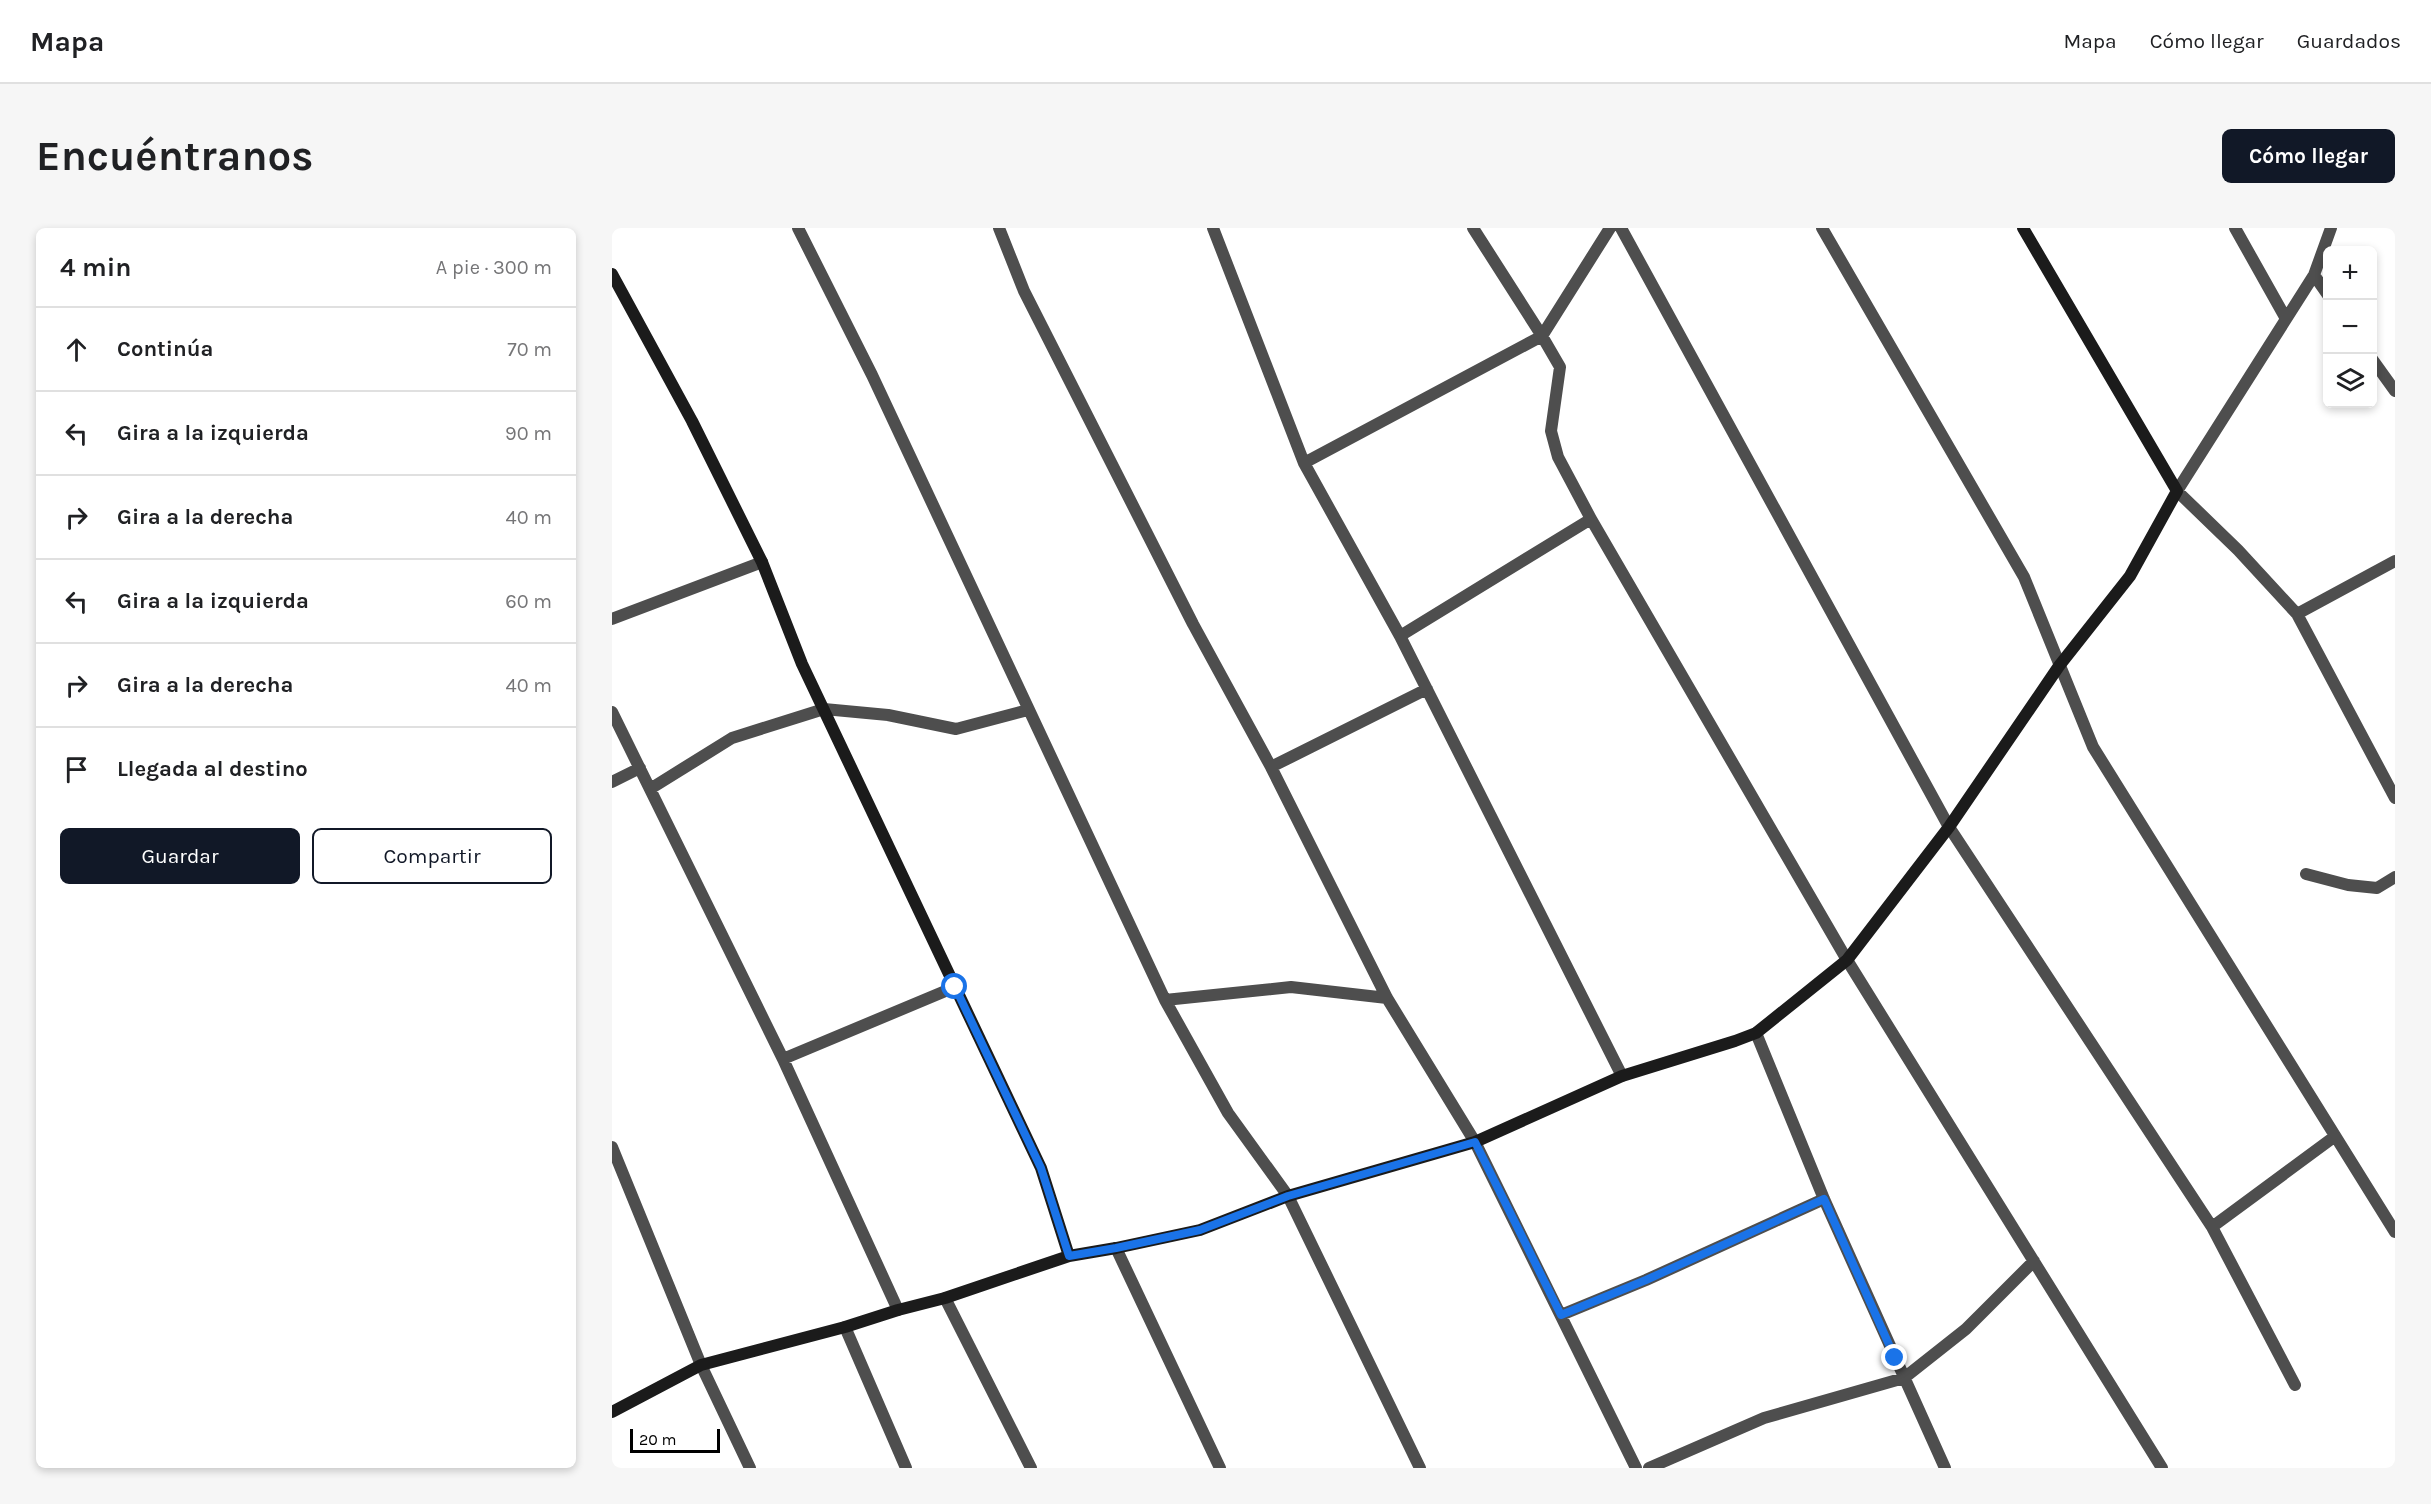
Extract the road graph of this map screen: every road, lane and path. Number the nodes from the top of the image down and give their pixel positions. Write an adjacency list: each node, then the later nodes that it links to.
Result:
1 (798, 228): 29 (street)
2 (999, 228): 31 (street)
3 (1213, 228): 18 (street)
4 (1473, 228): 15 (street)
5 (1610, 228): 15 (street)
6 (1621, 228): 36 (street)
7 (1822, 228): 26 (street)
8 (2023, 228): 19 (main road)
9 (2235, 228): 14 (street)
10 (2331, 228): 12 (street)
11 (612, 274): 22 (main road)
12 (2314, 275): 13 (street); 14 (street)
13 (2323, 288)
14 (2285, 317): 19 (street)
15 (1542, 336): 18 (street); 20 (street)
16 (2377, 365): 17 (street)
17 (2395, 391)
18 (1305, 463): 25 (street)
19 (2177, 491): 23 (street); 26 (main road)
20 (1591, 519): 25 (street); 39 (street)
21 (2395, 561): 23 (street)
22 (762, 562): 24 (street); 28 (main road)
23 (2297, 614): 35 (street)
24 (612, 619)
25 (1400, 636): 27 (street)
26 (2059, 666): 36 (main road); 46 (street)
27 (1427, 689): 31 (street); 45 (street)
28 (824, 709): 29 (street); 34 (street); 40 (main road)
29 (1028, 710): 42 (street)
30 (612, 712): 32 (street)
31 (1271, 767): 41 (street)
32 (640, 768): 33 (street); 34 (street)
33 (612, 783)
34 (650, 789): 44 (street)
35 (2395, 798)
36 (1948, 827): 39 (main road); 51 (street)
37 (2306, 874): 38 (street)
38 (2395, 877)
39 (1847, 960): 43 (main road); 55 (street)
40 (955, 987): 44 (street); 54 (main road)
41 (1387, 998): 42 (street); 47 (street)
42 (1165, 1000): 49 (street)
43 (1756, 1033): 45 (main road); 50 (street)
44 (783, 1059): 57 (street)
45 (1622, 1076): 47 (main road)
46 (2334, 1137): 51 (street); 52 (street)
47 (1475, 1142): 49 (main road); 58 (street)
48 (612, 1147): 60 (street)
49 (1288, 1196): 53 (main road); 68 (street)
50 (1824, 1199): 58 (street); 61 (street)
51 (2212, 1227): 62 (street)
52 (2395, 1232)
53 (1116, 1248): 54 (main road); 67 (street)
54 (1069, 1256): 56 (main road)
55 (2034, 1261): 61 (street); 72 (street)
56 (945, 1298): 57 (main road); 66 (street)
57 (898, 1310): 59 (main road)
58 (1561, 1315): 69 (street)
59 (845, 1327): 60 (main road); 65 (street)
60 (701, 1365): 63 (main road); 64 (street)
61 (1904, 1378): 70 (street); 71 (street)
62 (2295, 1385)
63 (612, 1412)
64 (750, 1468)
65 (906, 1468)
66 (1031, 1468)
67 (1220, 1468)
68 (1420, 1468)
69 (1636, 1468)
70 (1649, 1468)
71 (1945, 1468)
72 (2162, 1468)

